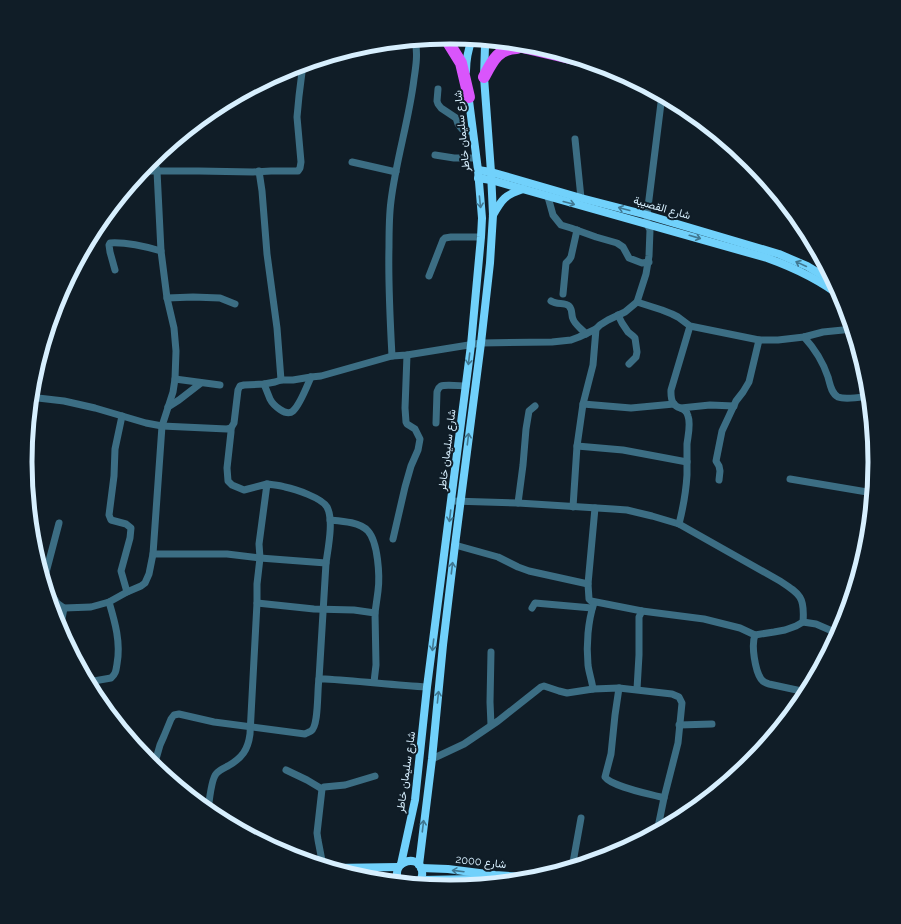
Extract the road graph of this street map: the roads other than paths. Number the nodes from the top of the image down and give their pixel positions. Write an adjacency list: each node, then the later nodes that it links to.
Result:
1 (449, 44): 9 (highway)
2 (470, 44): 9 (main road, شارع سليمان خاطر)
3 (416, 45): 20 (street)
4 (485, 45): 7 (main road, شارع سليمان خاطر)
5 (512, 48): 7 (highway)
6 (302, 71): 19 (street)
7 (484, 76): 22 (main road, شارع سليمان خاطر)
8 (438, 89): 11 (street)
9 (469, 98): 11 (main road, شارع سليمان خاطر)
10 (661, 101): 27 (street)
11 (473, 132): 14 (main road, شارع سليمان خاطر)
12 (575, 139): 25 (street)
13 (435, 155): 14 (street)
14 (476, 158): 21 (main road, شارع سليمان خاطر)
15 (352, 162): 20 (street)
16 (156, 165): 18 (street)
17 (150, 171): 18 (street)
18 (158, 171): 19 (street); 30 (street)
19 (259, 171): 55 (street)
20 (396, 172): 51 (street)
21 (478, 174): 22 (main road); 29 (main road, شارع سليمان خاطر, one-way to 29)
22 (491, 176): 23 (main road); 25 (main road, شارع القصيبة); 26 (main road, شارع سليمان خاطر)
23 (523, 189): 24 (main road); 26 (main road)
24 (548, 197): 27 (main road, one-way to 27); 28 (street)
25 (581, 198): 27 (main road, شارع القصيبة, one-way to 25)
26 (493, 215): 48 (main road, شارع سليمان خاطر)
27 (647, 220): 31 (street); 34 (main road, شارع القصيبة, one-way to 27); 35 (main road, one-way to 35)
28 (577, 230): 31 (street); 36 (street)
29 (481, 237): 33 (street); 49 (main road, شارع سليمان خاطر)
30 (161, 251): 32 (street); 37 (street)
31 (648, 262): 39 (street)
32 (115, 270)
33 (429, 276)
34 (826, 278)
35 (832, 290)
36 (563, 294)
37 (168, 298): 40 (street); 54 (street)
38 (550, 301): 45 (street)
39 (637, 302): 41 (street); 42 (street)
40 (235, 304)
41 (618, 315): 43 (street); 52 (street)
42 (690, 326): 47 (street); 63 (street)
43 (596, 329): 45 (street); 62 (street)
44 (848, 330): 46 (street)
45 (586, 334): 48 (street)
46 (804, 337): 47 (street); 61 (street)
47 (759, 340): 65 (street)
48 (481, 343): 49 (street); 78 (main road, شارع سليمان خاطر, one-way to 48)
49 (471, 345): 50 (street); 59 (main road, شارع سليمان خاطر, one-way to 59)
50 (407, 355): 51 (street); 85 (street)
51 (392, 356): 53 (street)
52 (629, 364)
53 (310, 377): 55 (street); 57 (street)
54 (175, 379): 56 (street); 66 (street)
55 (281, 380): 57 (street)
56 (201, 383): 58 (street); 66 (street)
57 (264, 384): 71 (street)
58 (220, 385)
59 (466, 386): 69 (street); 78 (main road, شارع سليمان خاطر)
60 (37, 397): 68 (street)
61 (863, 397)
62 (583, 404): 63 (street); 72 (street)
63 (674, 404): 67 (street)
64 (535, 406): 79 (street)
65 (734, 406): 67 (street); 75 (street)
66 (168, 407): 70 (street)
67 (681, 408): 73 (street)
68 (122, 416): 70 (street); 92 (street)
69 (436, 423)
70 (162, 426): 71 (street); 87 (street)
71 (231, 428): 76 (street)
72 (578, 446): 73 (street); 80 (street)
73 (687, 462): 84 (street)
74 (790, 479): 77 (street)
75 (719, 480)
76 (267, 484): 82 (street); 88 (street)
77 (868, 492)
78 (456, 501): 79 (street); 86 (main road, شارع سليمان خاطر); 110 (main road, شارع سليمان خاطر, one-way to 110)
79 (518, 503): 80 (street)
80 (573, 507): 81 (street)
81 (595, 508): 84 (street); 91 (street)
82 (330, 520): 89 (street); 101 (street)
83 (58, 523): 90 (street)
84 (679, 524): 103 (street)
85 (393, 539)
86 (455, 545): 91 (street); 120 (main road, شارع سليمان خاطر, one-way to 86)
87 (153, 554): 88 (street); 92 (street)
88 (260, 558): 89 (street); 95 (street)
89 (326, 563): 99 (street)
90 (46, 571)
91 (588, 584): 96 (street)
92 (127, 592): 94 (street)
93 (55, 600): 97 (street)
94 (109, 602): 97 (street); 108 (street)
95 (257, 603): 99 (street); 118 (street)
96 (593, 605): 98 (street); 100 (street); 112 (street)
97 (64, 608): 102 (street)
98 (532, 608)
99 (322, 609): 101 (street); 107 (street)
100 (642, 611): 105 (street); 113 (street)
101 (375, 613): 109 (street)
102 (62, 617)
103 (803, 622): 104 (street); 105 (street)
104 (833, 632)
105 (755, 635): 114 (street)
106 (491, 652): 116 (street)
107 (318, 679): 109 (street); 118 (street)
108 (94, 681)
109 (374, 682): 110 (street)
110 (427, 687): 130 (main road, شارع سليمان خاطر)
111 (619, 688): 112 (street); 113 (street); 124 (street)
112 (593, 689): 116 (street)
113 (637, 689): 117 (street)
114 (799, 693)
115 (712, 724): 117 (street)
116 (491, 725): 120 (street)
117 (679, 725): 124 (street)
118 (250, 727): 119 (street); 125 (street)
119 (156, 759)
120 (432, 759): 132 (main road, شارع سليمان خاطر, one-way to 120)
121 (286, 770): 123 (street)
122 (375, 776): 123 (street)
123 (322, 789): 128 (street)
124 (664, 798): 127 (street)
125 (209, 804)
126 (581, 818): 129 (street)
127 (658, 825)
128 (322, 860)
129 (573, 862)
130 (400, 865): 131 (main road, شارع 2000); 132 (main road, شارع 2000); 134 (main road, شارع سليمان خاطر)
131 (348, 867)
132 (420, 867): 133 (main road, شارع 2000, one-way to 132); 135 (main road, شارع سليمان خاطر)
133 (510, 876)
134 (397, 877)
135 (420, 880)

